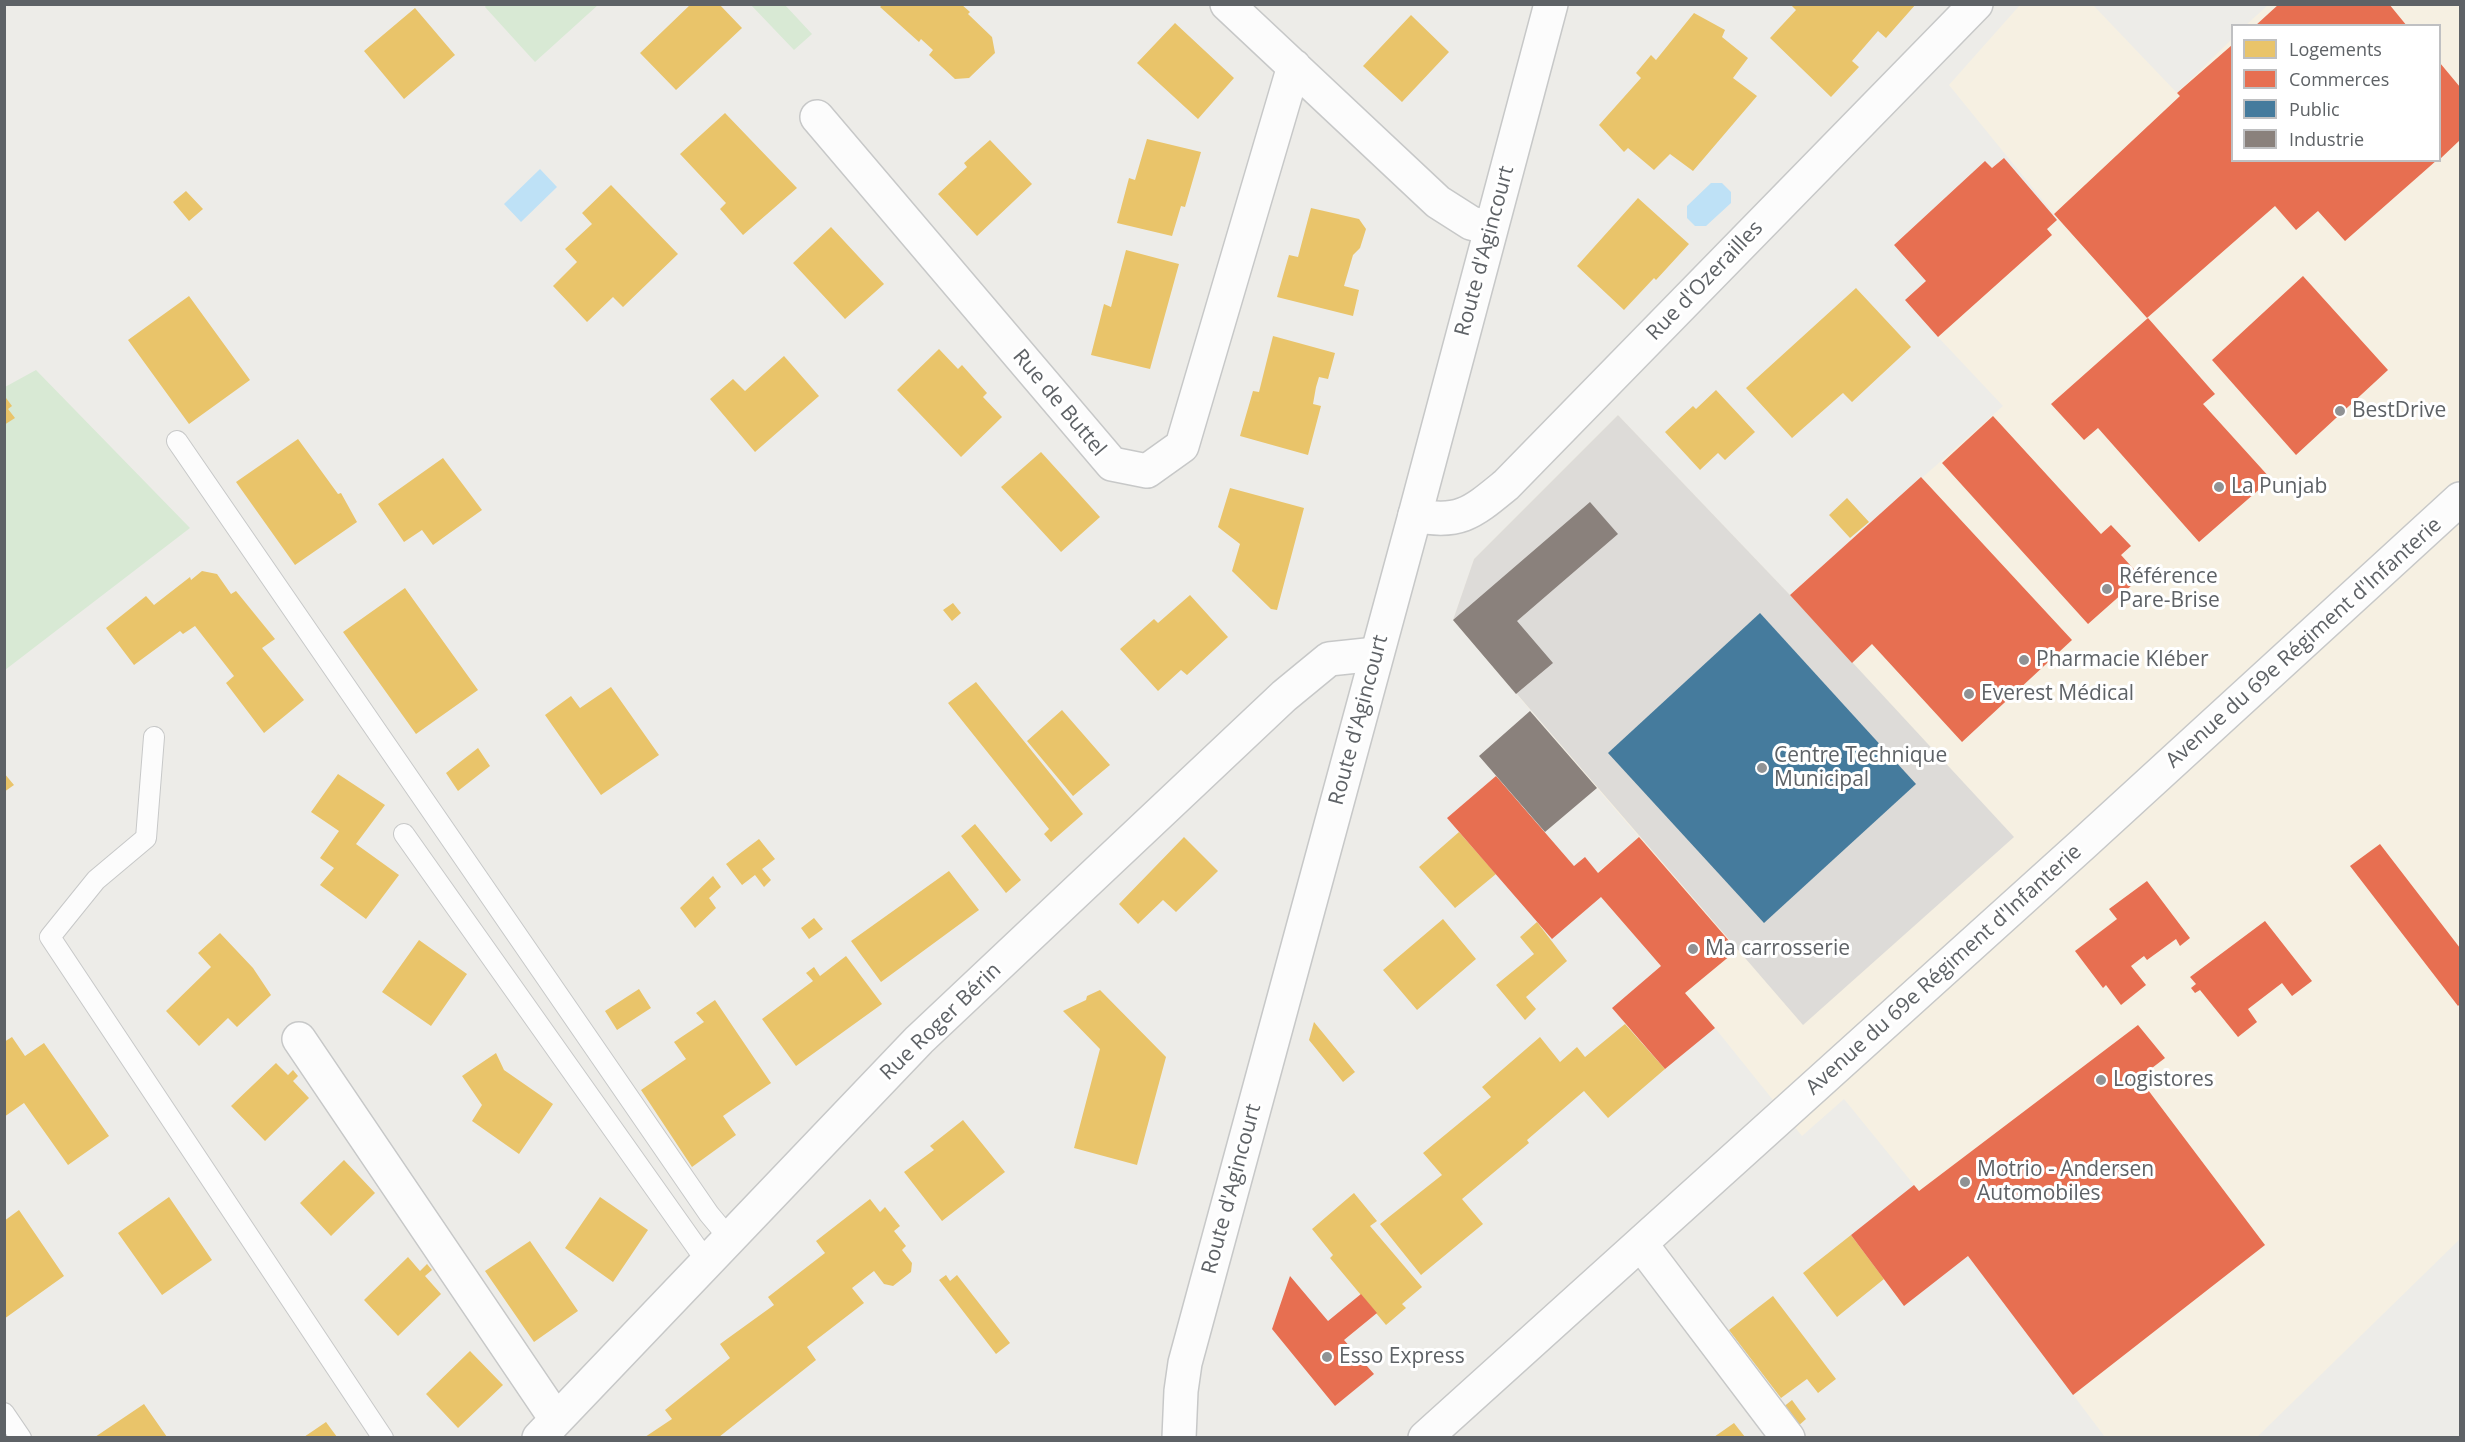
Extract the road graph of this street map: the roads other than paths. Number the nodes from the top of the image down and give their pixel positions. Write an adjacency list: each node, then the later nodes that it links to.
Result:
1 (1227, 4): 4 (street)
2 (1551, 4): 6 (street, Route d'Agincourt)
3 (1976, 4): 9 (street, Rue d'Ozerailles)
4 (1294, 66): 5 (street, Rue de Buttel); 6 (street)
5 (817, 117)
6 (1490, 228): 9 (street, Route d'Agincourt)
7 (177, 441): 14 (lane)
8 (2460, 499): 15 (street, Avenue du 69e Régiment d'Infanterie)
9 (1415, 515): 10 (street, Route d'Agincourt)
10 (1376, 654): 14 (street, Rue Roger Bérin); 21 (street, Route d'Agincourt)
11 (154, 737): 20 (lane)
12 (404, 834): 16 (lane)
13 (299, 1039): 18 (street)
14 (729, 1238): 16 (street, Rue Roger Bérin)
15 (1641, 1244): 22 (street, Avenue du 69e Régiment d'Infanterie); 23 (street)
16 (707, 1262): 18 (street, Rue Roger Bérin)
17 (4, 1413): 19 (lane)
18 (547, 1428)
19 (21, 1437)
20 (383, 1437)
21 (1179, 1437)
22 (1425, 1437)
23 (1788, 1437)

